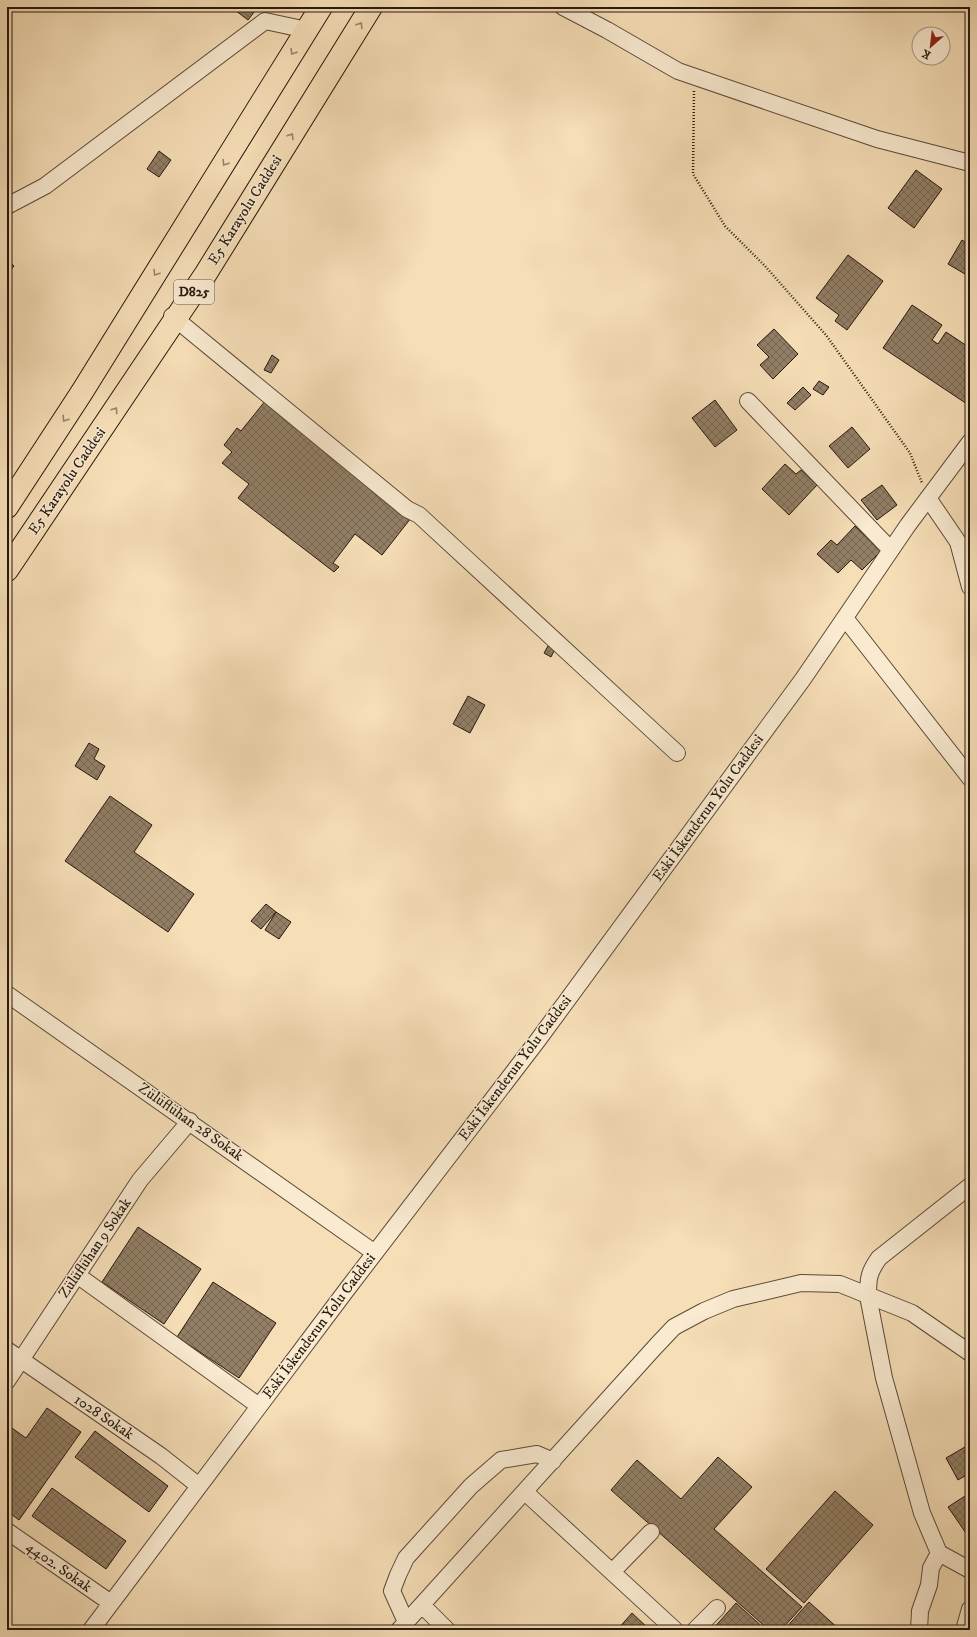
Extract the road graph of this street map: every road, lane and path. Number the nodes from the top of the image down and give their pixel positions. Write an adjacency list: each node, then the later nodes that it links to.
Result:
1 (321, 7): 4 (highway, D825)
2 (371, 7): 8 (highway, E5 Karayolu Caddesi / D825, one-way to 2)
3 (563, 7): 5 (street)
4 (307, 30): 7 (street); 12 (highway, D825, one-way to 12)
5 (694, 76): 6 (street); 11 (path)
6 (970, 164)
7 (7, 206)
8 (174, 318): 14 (highway, E5 Karayolu Caddesi / D825, one-way to 8); 17 (street)
9 (748, 401): 13 (street)
10 (970, 442): 11 (street, Eski İskenderun Yolu Caddesi)
11 (928, 498): 13 (street, Eski İskenderun Yolu Caddesi); 15 (street)
12 (7, 507)
13 (890, 550): 16 (street, Eski İskenderun Yolu Caddesi)
14 (7, 570)
15 (970, 587)
16 (845, 618): 18 (street); 22 (street, Eski İskenderun Yolu Caddesi)
17 (677, 753)
18 (970, 778)
19 (7, 994): 20 (street, Zülüflühan 28 Sokak)
20 (190, 1121): 22 (street, Zülüflühan 28 Sokak); 23 (street, Zülüflühan 9 Sokak)
21 (970, 1186): 24 (street)
22 (375, 1252): 29 (street, Eski İskenderun Yolu Caddesi)
23 (77, 1275): 27 (street, Zülüflühan 9 Sokak); 29 (street)
24 (868, 1296): 26 (street); 30 (street); 35 (street)
25 (7, 1350): 27 (street, 1028 Sokak)
26 (970, 1354)
27 (21, 1360): 28 (street, Zülüflühan 9 Sokak); 31 (street, 1028 Sokak)
28 (7, 1381)
29 (259, 1406): 31 (street, Eski İskenderun Yolu Caddesi)
30 (554, 1461): 32 (street); 42 (street)
31 (199, 1486): 38 (street, Eski İskenderun Yolu Caddesi)
32 (525, 1492): 37 (street); 39 (street)
33 (7, 1531): 38 (street, 4402. Sokak)
34 (651, 1532): 37 (street)
35 (939, 1553): 36 (street); 47 (street)
36 (970, 1570)
37 (613, 1571): 45 (street)
38 (111, 1603): 43 (street, Eski İskenderun Yolu Caddesi)
39 (422, 1605): 42 (street); 44 (street)
40 (717, 1608): 46 (street)
41 (970, 1609): 48 (street)
42 (403, 1626)
43 (91, 1630)
44 (447, 1630)
45 (675, 1630)
46 (695, 1630)
47 (918, 1630)
48 (964, 1630)

